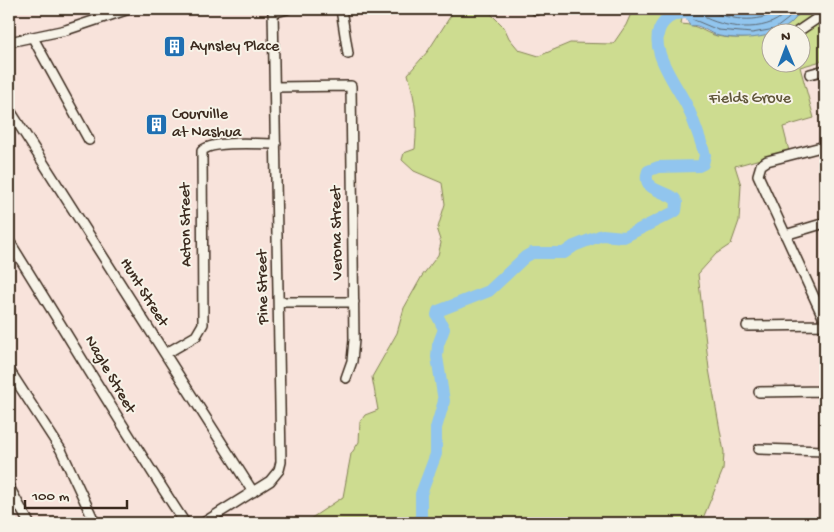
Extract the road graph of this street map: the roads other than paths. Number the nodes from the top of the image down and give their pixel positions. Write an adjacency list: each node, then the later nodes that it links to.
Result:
1 (129, 9): 7 (street)
2 (287, 9): 4 (street)
3 (341, 9): 9 (street)
4 (273, 11): 12 (street, Pine Street)
5 (825, 12): 6 (street)
6 (811, 22)
7 (33, 38): 8 (street); 14 (street)
8 (9, 42)
9 (348, 54)
10 (825, 70): 11 (street)
11 (810, 74)
12 (275, 87): 15 (street, Pine Street); 21 (street, Verona Street)
13 (9, 110): 24 (street, Hunt Street)
14 (89, 140)
15 (276, 144): 20 (street, Pine Street); 24 (street, Acton Street)
16 (825, 146): 18 (street)
17 (825, 223): 18 (street)
18 (785, 235): 23 (street)
19 (9, 241): 36 (street, Nagle Street)
20 (279, 302): 21 (street); 33 (street, Pine Street)
21 (354, 302): 27 (street, Verona Street)
22 (747, 326): 23 (street)
23 (825, 326)
24 (165, 354): 33 (street, Hunt Street)
25 (825, 356): 28 (street)
26 (9, 370): 35 (street)
27 (346, 378)
28 (825, 391): 29 (street); 31 (street)
29 (759, 392)
30 (759, 449): 31 (street)
31 (825, 451): 38 (street)
32 (9, 487): 34 (street)
33 (253, 492): 37 (street, Pine Street)
34 (29, 523)
35 (95, 523)
36 (185, 523)
37 (202, 523)
38 (824, 523)

